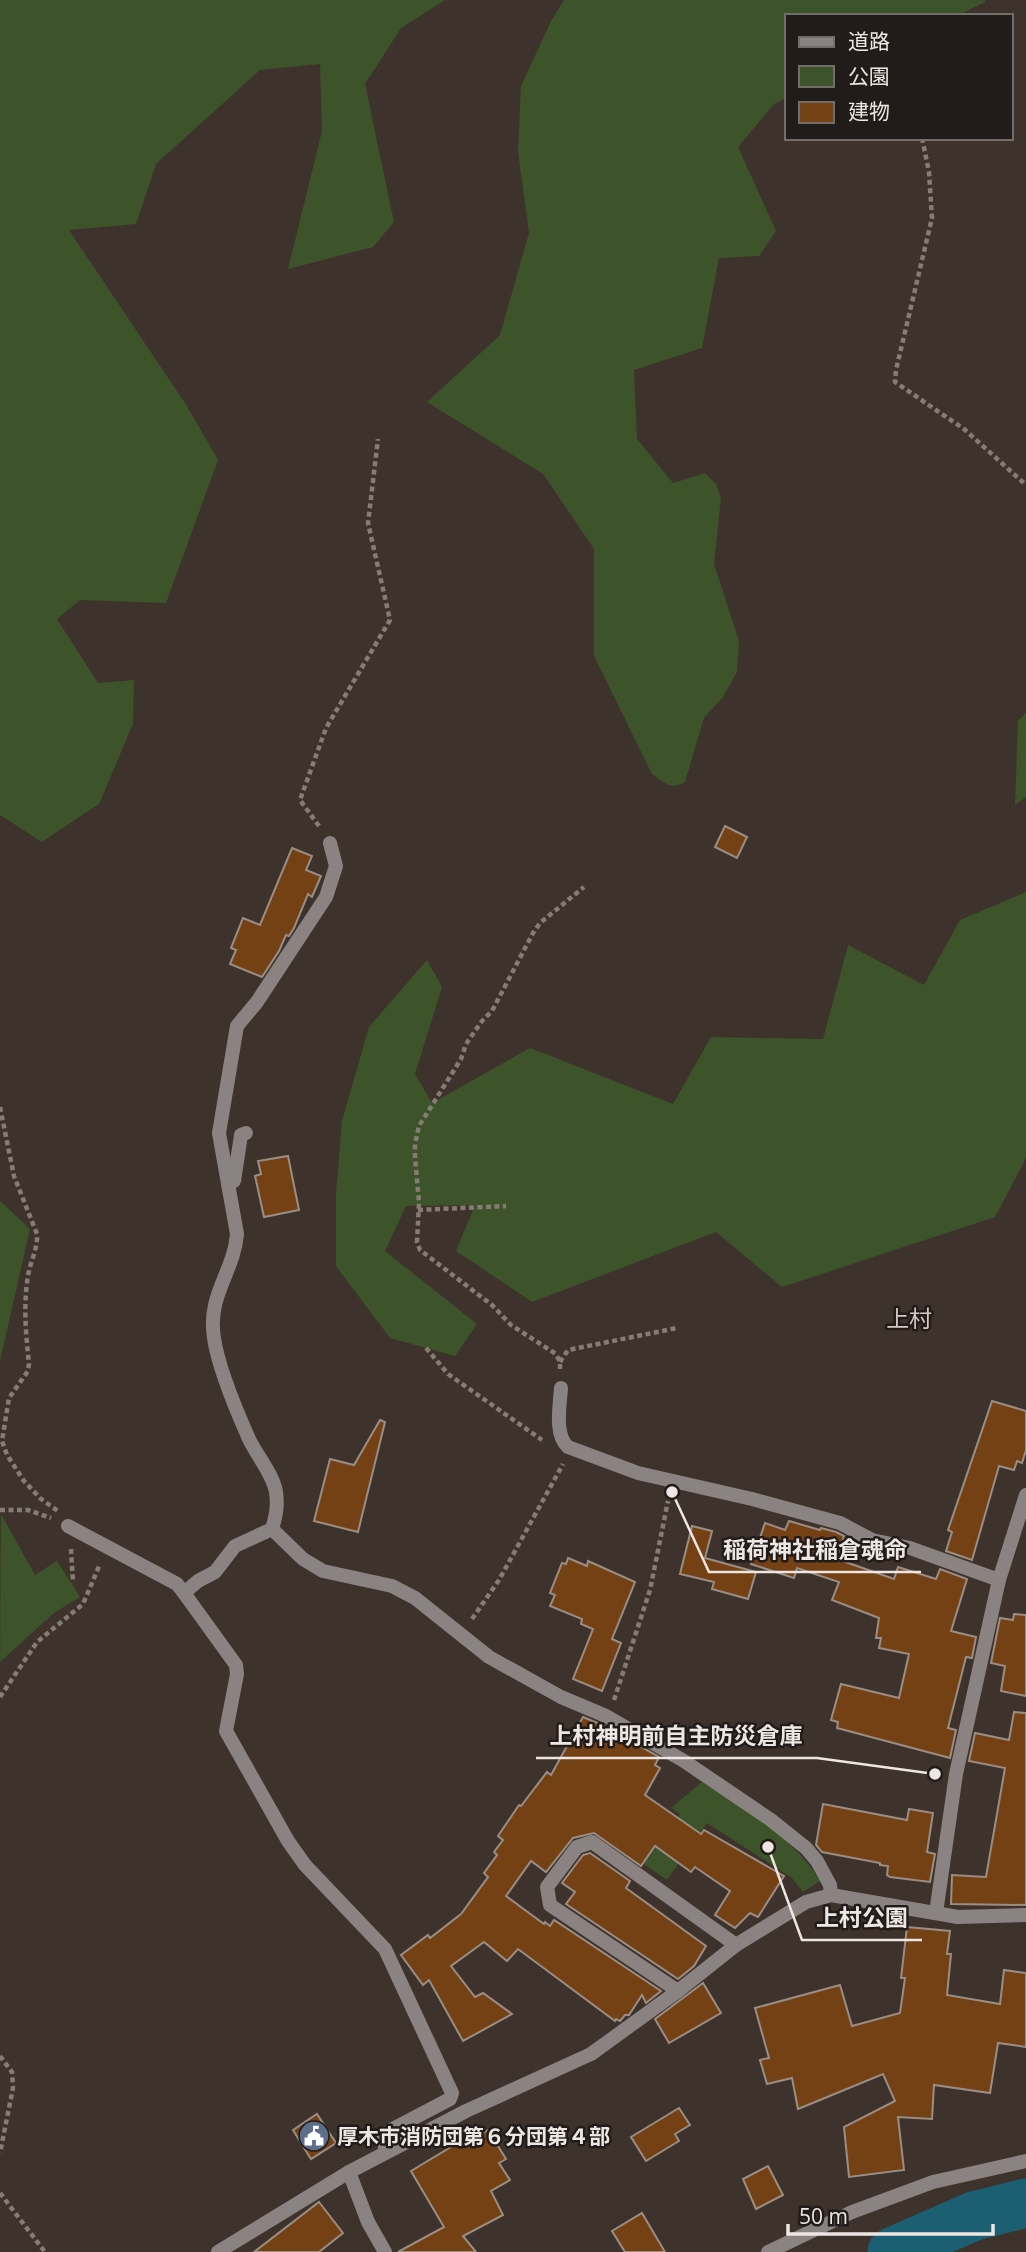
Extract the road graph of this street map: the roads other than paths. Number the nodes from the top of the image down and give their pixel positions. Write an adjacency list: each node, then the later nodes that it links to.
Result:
1 (330, 843): 3 (street)
2 (246, 1133): 3 (street)
3 (228, 1184): 7 (street)
4 (561, 1388): 8 (street)
5 (1026, 1495): 8 (street)
6 (72, 1528): 9 (street)
7 (272, 1529): 9 (street); 10 (street)
8 (999, 1580): 11 (street)
9 (184, 1593): 15 (street)
10 (831, 1895): 11 (street); 13 (street)
11 (936, 1913): 12 (street)
12 (1026, 1915)
13 (736, 1945): 14 (street); 14 (street)
14 (678, 1991): 15 (street)
15 (386, 2151): 17 (street)
16 (1026, 2161): 20 (street)
17 (349, 2172): 18 (street); 19 (street)
18 (218, 2252)
19 (385, 2252)
20 (768, 2252)

